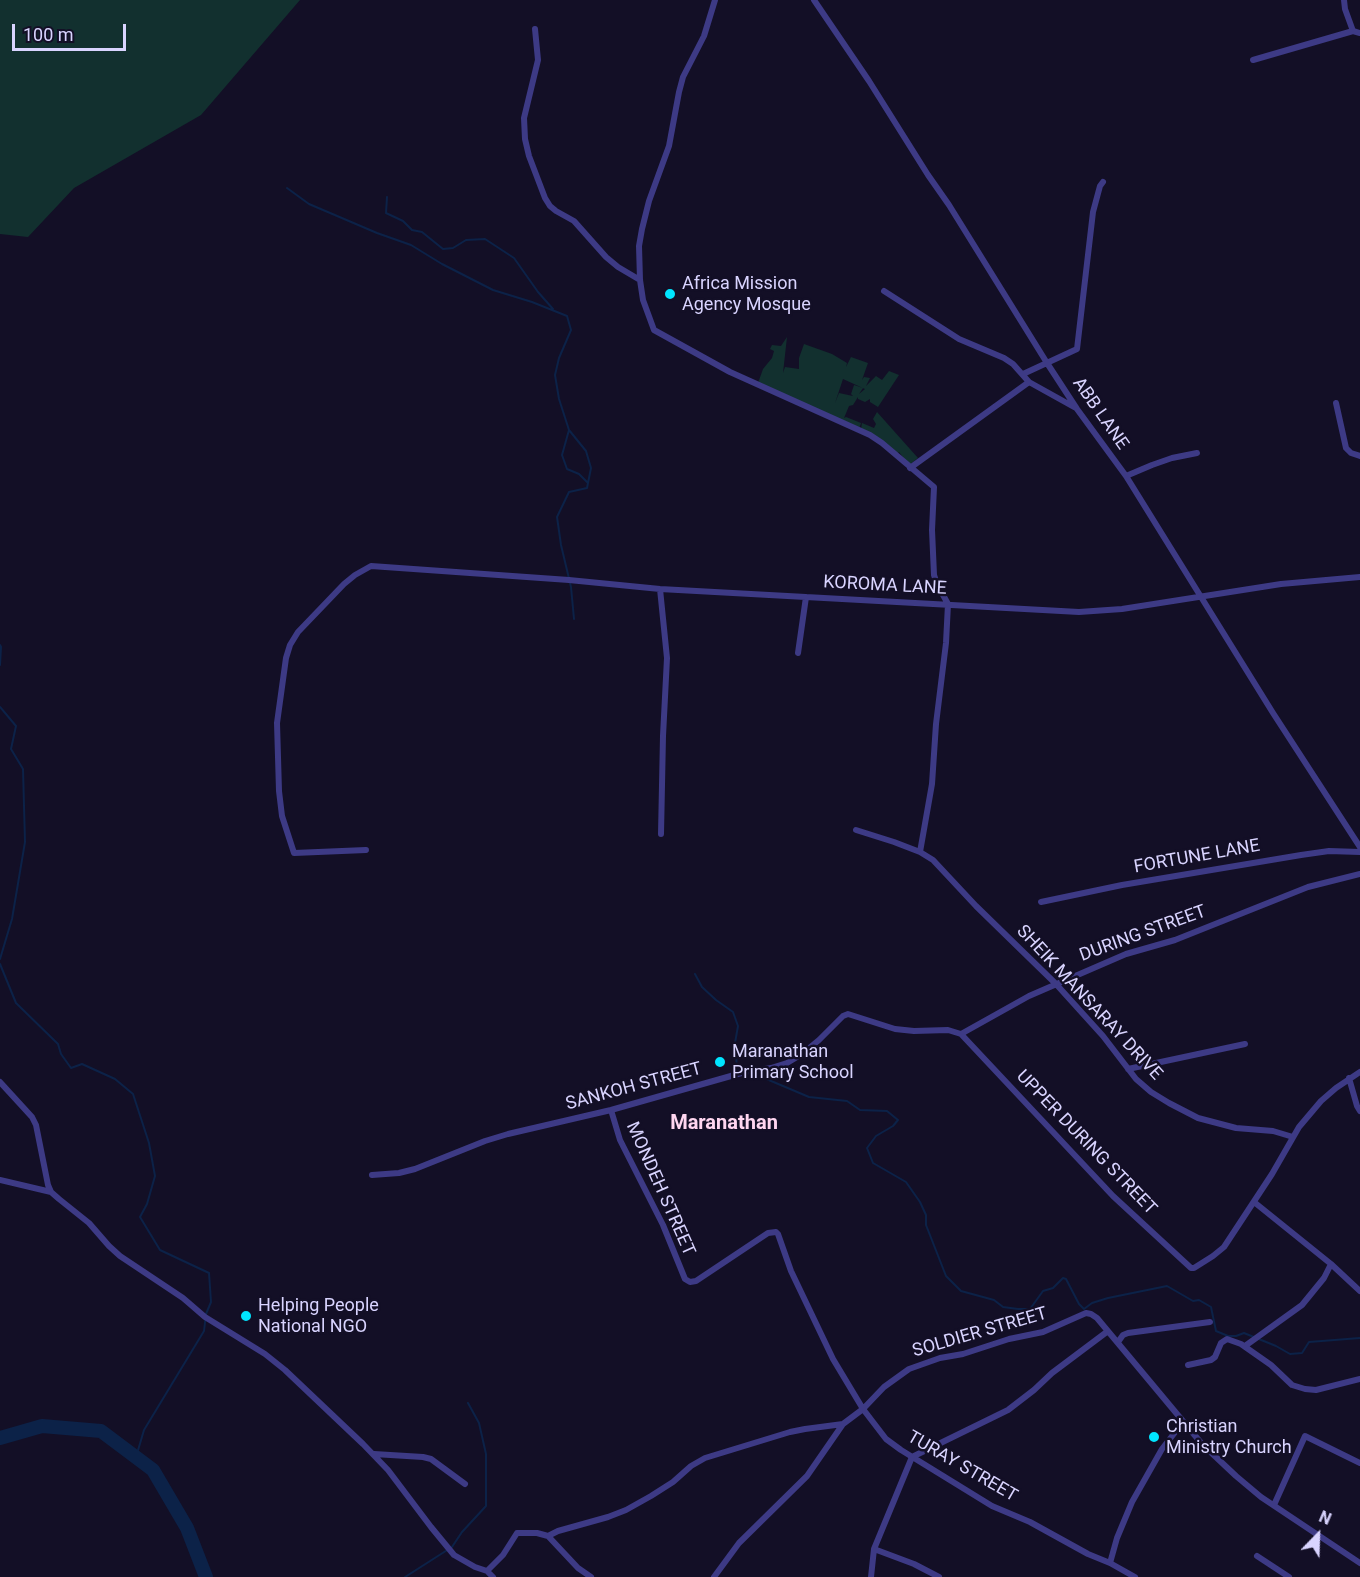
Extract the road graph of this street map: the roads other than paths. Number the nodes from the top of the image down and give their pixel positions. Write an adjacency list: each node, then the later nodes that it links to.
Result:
1 (715, 0): 8 (street)
2 (814, 0): 10 (street, ABB LANE)
3 (1344, 0): 5 (street)
4 (535, 29): 8 (street)
5 (1357, 32): 6 (street)
6 (1253, 60)
7 (1103, 182): 10 (street)
8 (640, 280): 17 (street)
9 (884, 291): 11 (street)
10 (1047, 363): 11 (street); 14 (street, ABB LANE)
11 (1023, 374): 12 (street)
12 (1029, 382): 14 (street); 17 (street)
13 (1336, 403): 16 (street)
14 (1077, 409): 18 (street, ABB LANE)
15 (1197, 453): 18 (street)
16 (1360, 456)
17 (910, 468): 23 (street)
18 (1126, 476): 22 (street, ABB LANE)
19 (1360, 577): 22 (street, KOROMA LANE)
20 (660, 590): 21 (street, KOROMA LANE); 26 (street); 28 (street, KOROMA LANE)
21 (806, 597): 23 (street, KOROMA LANE); 24 (street)
22 (1202, 597): 23 (street, KOROMA LANE); 27 (street, ABB LANE)
23 (948, 604): 29 (street)
24 (798, 653)
25 (856, 830): 29 (street, SHEIK MANSARAY DRIVE)
26 (661, 834)
27 (1360, 847)
28 (366, 850)
29 (920, 852): 33 (street, SHEIK MANSARAY DRIVE)
30 (1360, 852): 32 (street, FORTUNE LANE)
31 (1360, 874): 33 (street, DURING STREET)
32 (1041, 902)
33 (1056, 984): 34 (street, DURING STREET); 36 (street, SHEIK MANSARAY DRIVE)
34 (961, 1034): 40 (street, SANKOH STREET); 46 (street, UPPER DURING STREET)
35 (1245, 1044): 36 (street)
36 (1128, 1069): 42 (street, SHEIK MANSARAY DRIVE)
37 (1360, 1072): 38 (street)
38 (1349, 1078): 41 (street); 42 (street)
39 (0, 1082): 45 (street)
40 (610, 1110): 43 (street, SANKOH STREET); 47 (street, MONDEH STREET)
41 (1360, 1111)
42 (1293, 1137): 46 (street)
43 (372, 1175)
44 (0, 1180): 45 (street)
45 (51, 1192): 59 (street)
46 (1254, 1202): 48 (street)
47 (778, 1234): 56 (street, TURAY STREET)
48 (1331, 1264): 49 (street); 53 (street)
49 (1360, 1292)
50 (1210, 1322): 52 (street)
51 (1108, 1331): 52 (street); 56 (street, SOLDIER STREET); 60 (street)
52 (1118, 1342): 57 (street)
53 (1245, 1346): 54 (street); 55 (street)
54 (1188, 1365)
55 (1360, 1379)
56 (863, 1409): 58 (street, SOLDIER STREET); 60 (street, TURAY STREET)
57 (1183, 1422): 63 (street); 67 (street)
58 (843, 1424): 64 (street); 72 (street, SOLDIER STREET)
59 (374, 1454): 62 (street); 69 (street)
60 (912, 1457): 65 (street); 67 (street, TURAY STREET)
61 (1360, 1463): 63 (street)
62 (465, 1484)
63 (1274, 1505): 68 (street)
64 (548, 1536): 69 (street); 71 (street)
65 (874, 1549): 73 (street); 74 (street)
66 (1257, 1556): 76 (street)
67 (1110, 1563): 75 (street, TURAY STREET)
68 (1360, 1563)
69 (487, 1571): 70 (street)
70 (493, 1577)
71 (591, 1577)
72 (714, 1577)
73 (871, 1577)
74 (939, 1577)
75 (1135, 1577)
76 (1289, 1577)

